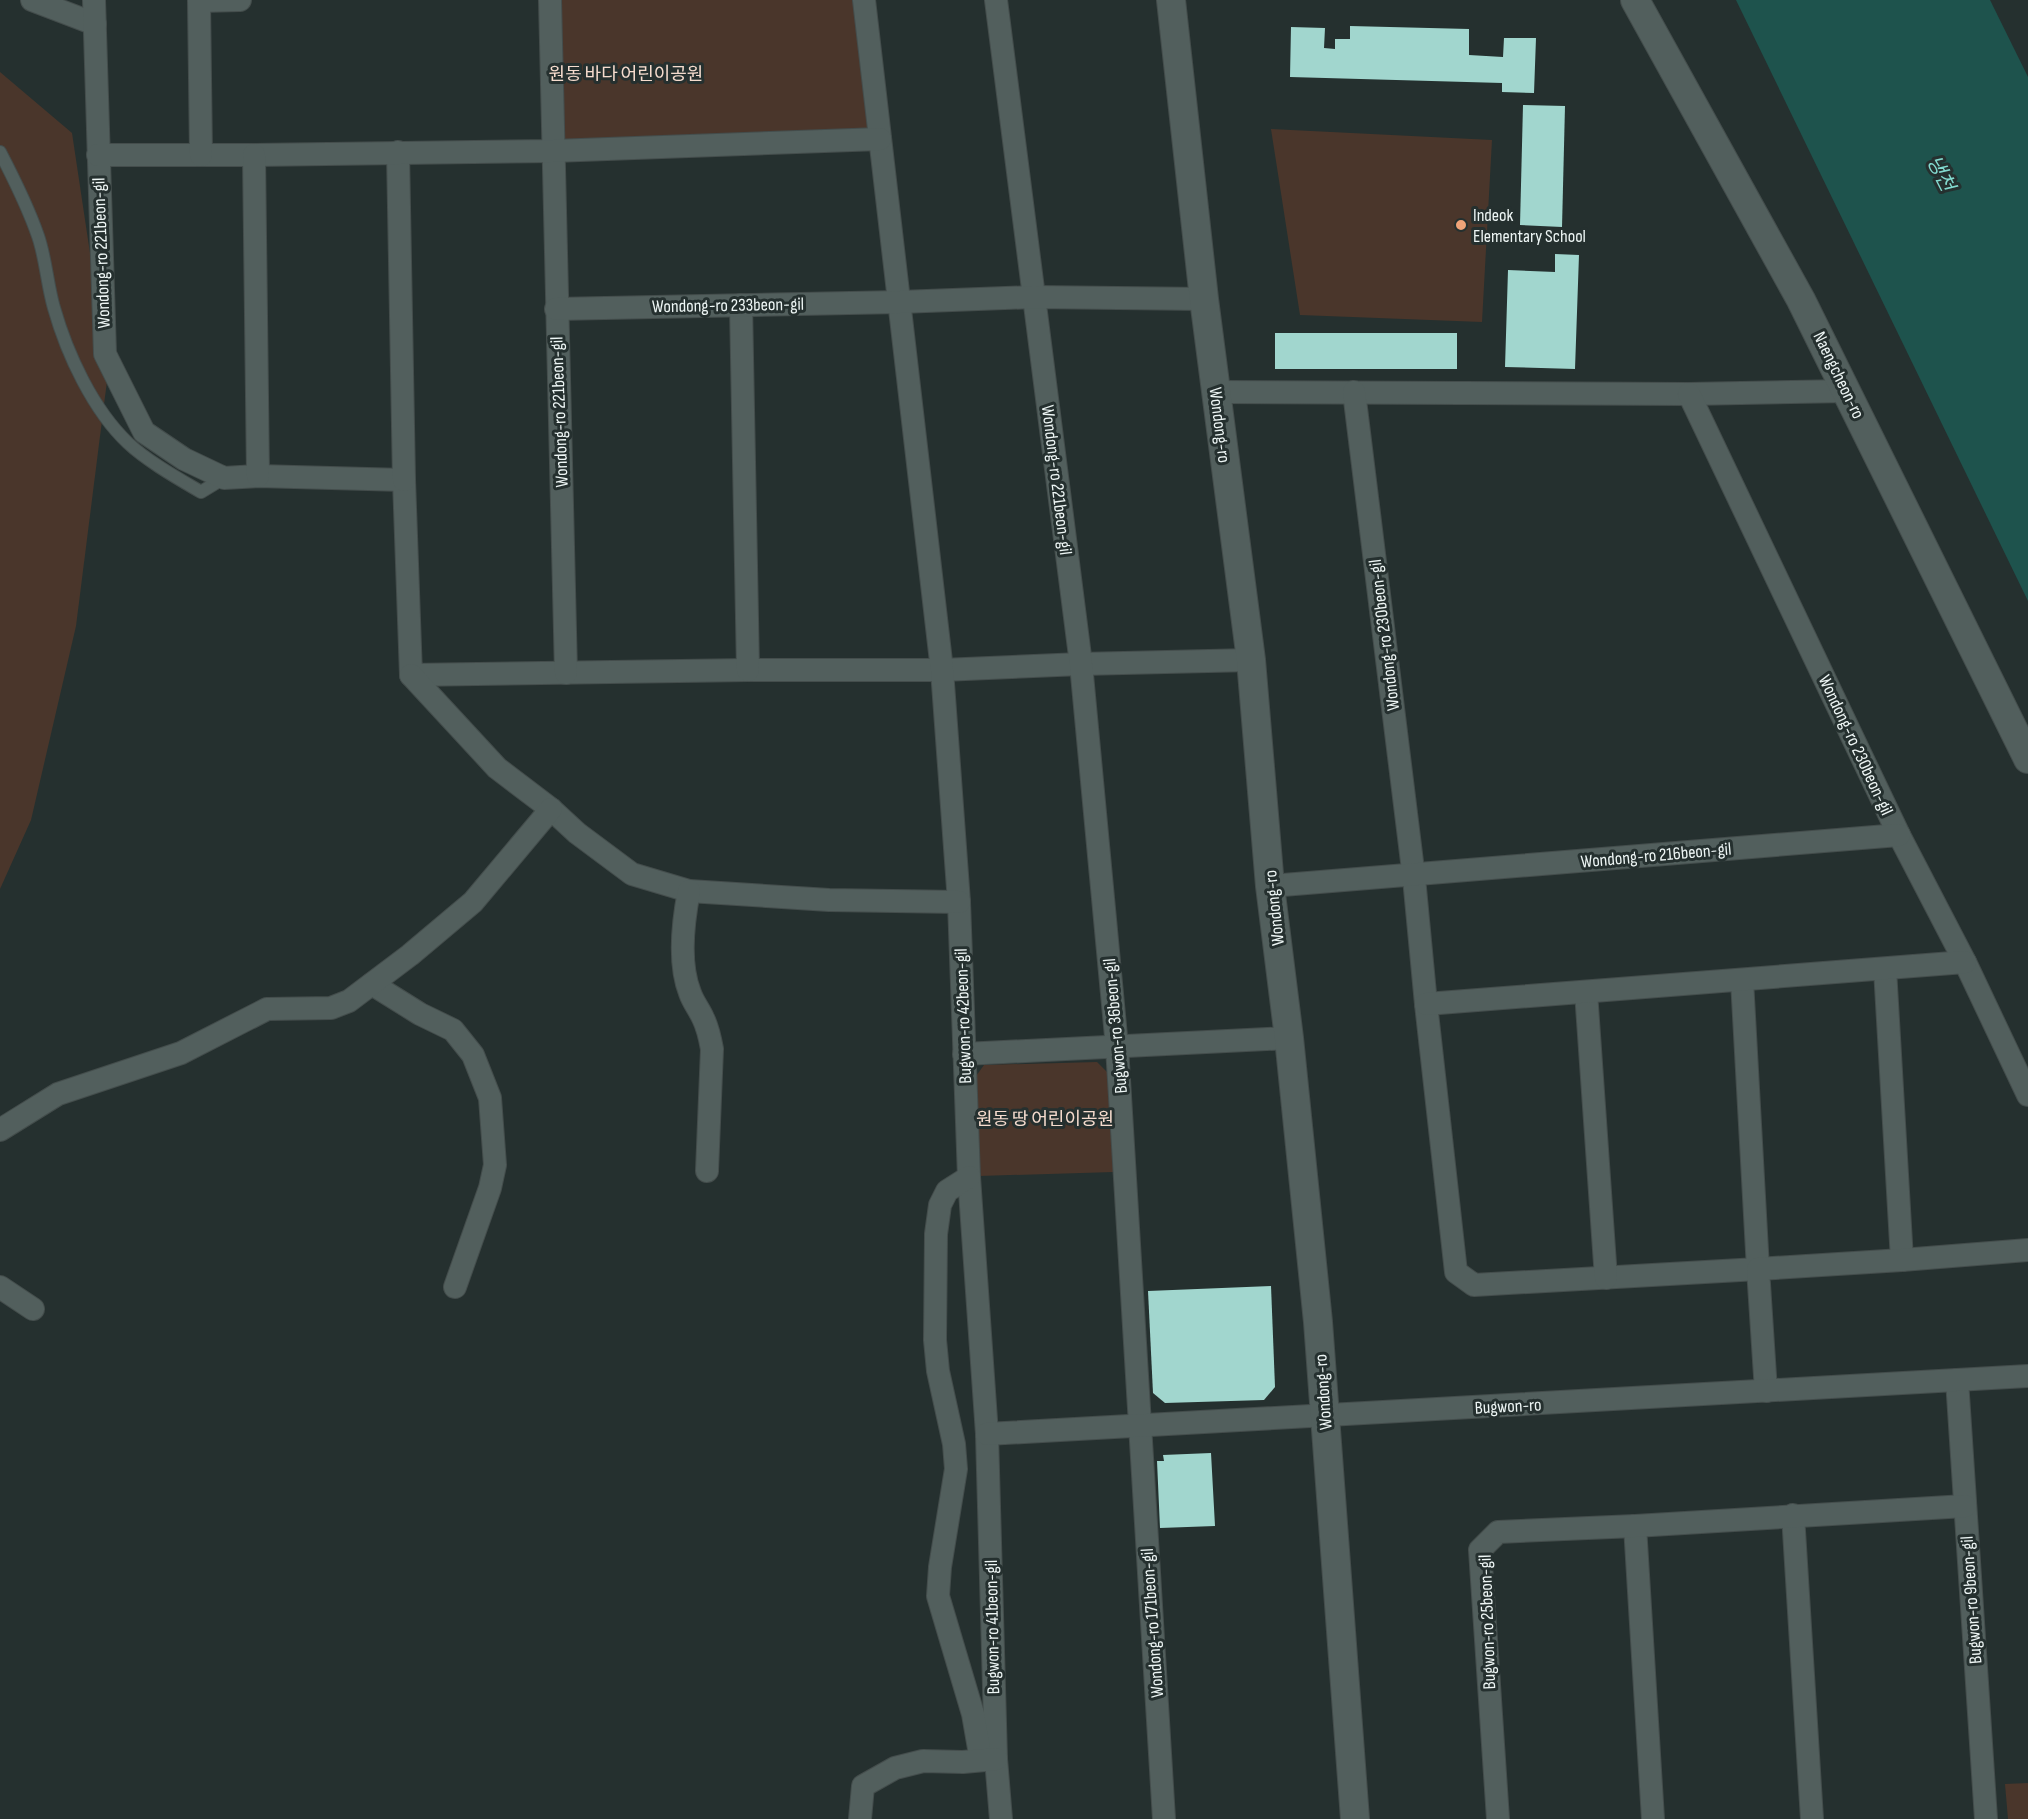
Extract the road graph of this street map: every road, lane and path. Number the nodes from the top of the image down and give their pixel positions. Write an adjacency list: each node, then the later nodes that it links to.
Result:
1 (32, 0): 9 (street)
2 (94, 0): 9 (street, Wondong-ro 221beon-gil)
3 (240, 0): 15 (street)
4 (550, 0): 11 (street, Wondong-ro 221beon-gil)
5 (864, 0): 10 (street)
6 (996, 0): 17 (street)
7 (1171, 0): 18 (street, Wondong-ro)
8 (1635, 0): 24 (street, Naengcheon-ro)
9 (95, 24): 14 (street, Wondong-ro 221beon-gil)
10 (880, 139): 11 (street, Wondong-ro 221beon-gil); 19 (street)
11 (552, 151): 13 (street, Wondong-ro 221beon-gil); 21 (street, Wondong-ro 221beon-gil)
12 (0, 152): 27 (lane)
13 (398, 152): 16 (street, Wondong-ro 221beon-gil); 28 (street)
14 (98, 155): 15 (street, Wondong-ro 221beon-gil); 27 (street, Wondong-ro 221beon-gil)
15 (201, 155): 16 (street, Wondong-ro 221beon-gil)
16 (254, 155): 26 (street)
17 (1033, 297): 18 (street, Wondong-ro 233beon-gil); 19 (street, Wondong-ro 233beon-gil); 30 (street, Wondong-ro 221beon-gil)
18 (1204, 299): 22 (street, Wondong-ro)
19 (900, 302): 20 (street, Wondong-ro 233beon-gil); 32 (street)
20 (741, 305): 21 (street, Wondong-ro 233beon-gil); 31 (street)
21 (556, 309): 33 (street, Wondong-ro 221beon-gil)
22 (1216, 392): 23 (street); 29 (street, Wondong-ro)
23 (1354, 392): 25 (street); 38 (street, Wondong-ro 230beon-gil)
24 (1847, 392): 25 (street); 35 (street, Naengcheon-ro)
25 (1689, 394): 37 (street, Wondong-ro 230beon-gil)
26 (258, 476): 27 (street, Wondong-ro 221beon-gil); 28 (street, Wondong-ro 221beon-gil)
27 (224, 478)
28 (404, 480): 34 (street)
29 (1251, 660): 30 (street); 39 (street, Wondong-ro)
30 (1081, 664): 32 (street); 49 (street, Bugwon-ro 36beon-gil)
31 (748, 670): 32 (street); 33 (street)
32 (942, 670): 41 (street, Bugwon-ro 42beon-gil)
33 (566, 673): 34 (street)
34 (411, 675): 36 (street)
35 (2028, 759)
36 (551, 809): 40 (street); 45 (street)
37 (1899, 835): 38 (street, Wondong-ro 216beon-gil); 42 (street)
38 (1413, 876): 39 (street, Wondong-ro 216beon-gil); 47 (street)
39 (1270, 886): 48 (street, Wondong-ro)
40 (689, 891): 41 (street); 53 (street)
41 (958, 902): 50 (street, Bugwon-ro 42beon-gil)
42 (1965, 962): 43 (street); 51 (street)
43 (1885, 969): 44 (street); 56 (street)
44 (1742, 980): 46 (street); 57 (street)
45 (372, 984): 52 (street); 60 (street)
46 (1586, 992): 47 (street); 58 (street)
47 (1426, 1004): 58 (street)
48 (1289, 1038): 49 (street); 65 (street, Wondong-ro)
49 (1118, 1047): 50 (street); 66 (street, Bugwon-ro 36beon-gil)
50 (964, 1054): 54 (street, Bugwon-ro 42beon-gil)
51 (2028, 1095)
52 (0, 1130)
53 (707, 1172)
54 (969, 1177): 67 (street, Bugwon-ro 42beon-gil); 71 (street)
55 (2028, 1250): 56 (street)
56 (1902, 1260): 57 (street)
57 (1758, 1269): 58 (street); 64 (street)
58 (1606, 1278)
59 (0, 1287): 61 (street)
60 (455, 1287)
61 (33, 1309)
62 (2028, 1376): 63 (street, Bugwon-ro)
63 (1957, 1380): 64 (street, Bugwon-ro); 68 (street, Bugwon-ro 9beon-gil)
64 (1766, 1391): 65 (street, Bugwon-ro)
65 (1325, 1416): 66 (street, Bugwon-ro); 75 (street, Wondong-ro)
66 (1140, 1426): 67 (street, Bugwon-ro); 74 (street, Wondong-ro 171beon-gil)
67 (987, 1434): 71 (street, Bugwon-ro 41beon-gil)
68 (1965, 1506): 69 (street, Bugwon-ro 25beon-gil); 79 (street, Bugwon-ro 9beon-gil)
69 (1793, 1515): 70 (street, Bugwon-ro 25beon-gil); 78 (street)
70 (1635, 1526): 76 (street, Bugwon-ro 25beon-gil); 77 (street)
71 (989, 1760): 72 (street); 73 (street, Bugwon-ro 41beon-gil)
72 (860, 1819)
73 (1001, 1819)
74 (1164, 1819)
75 (1355, 1819)
76 (1498, 1819)
77 (1653, 1819)
78 (1812, 1819)
79 (1986, 1819)

